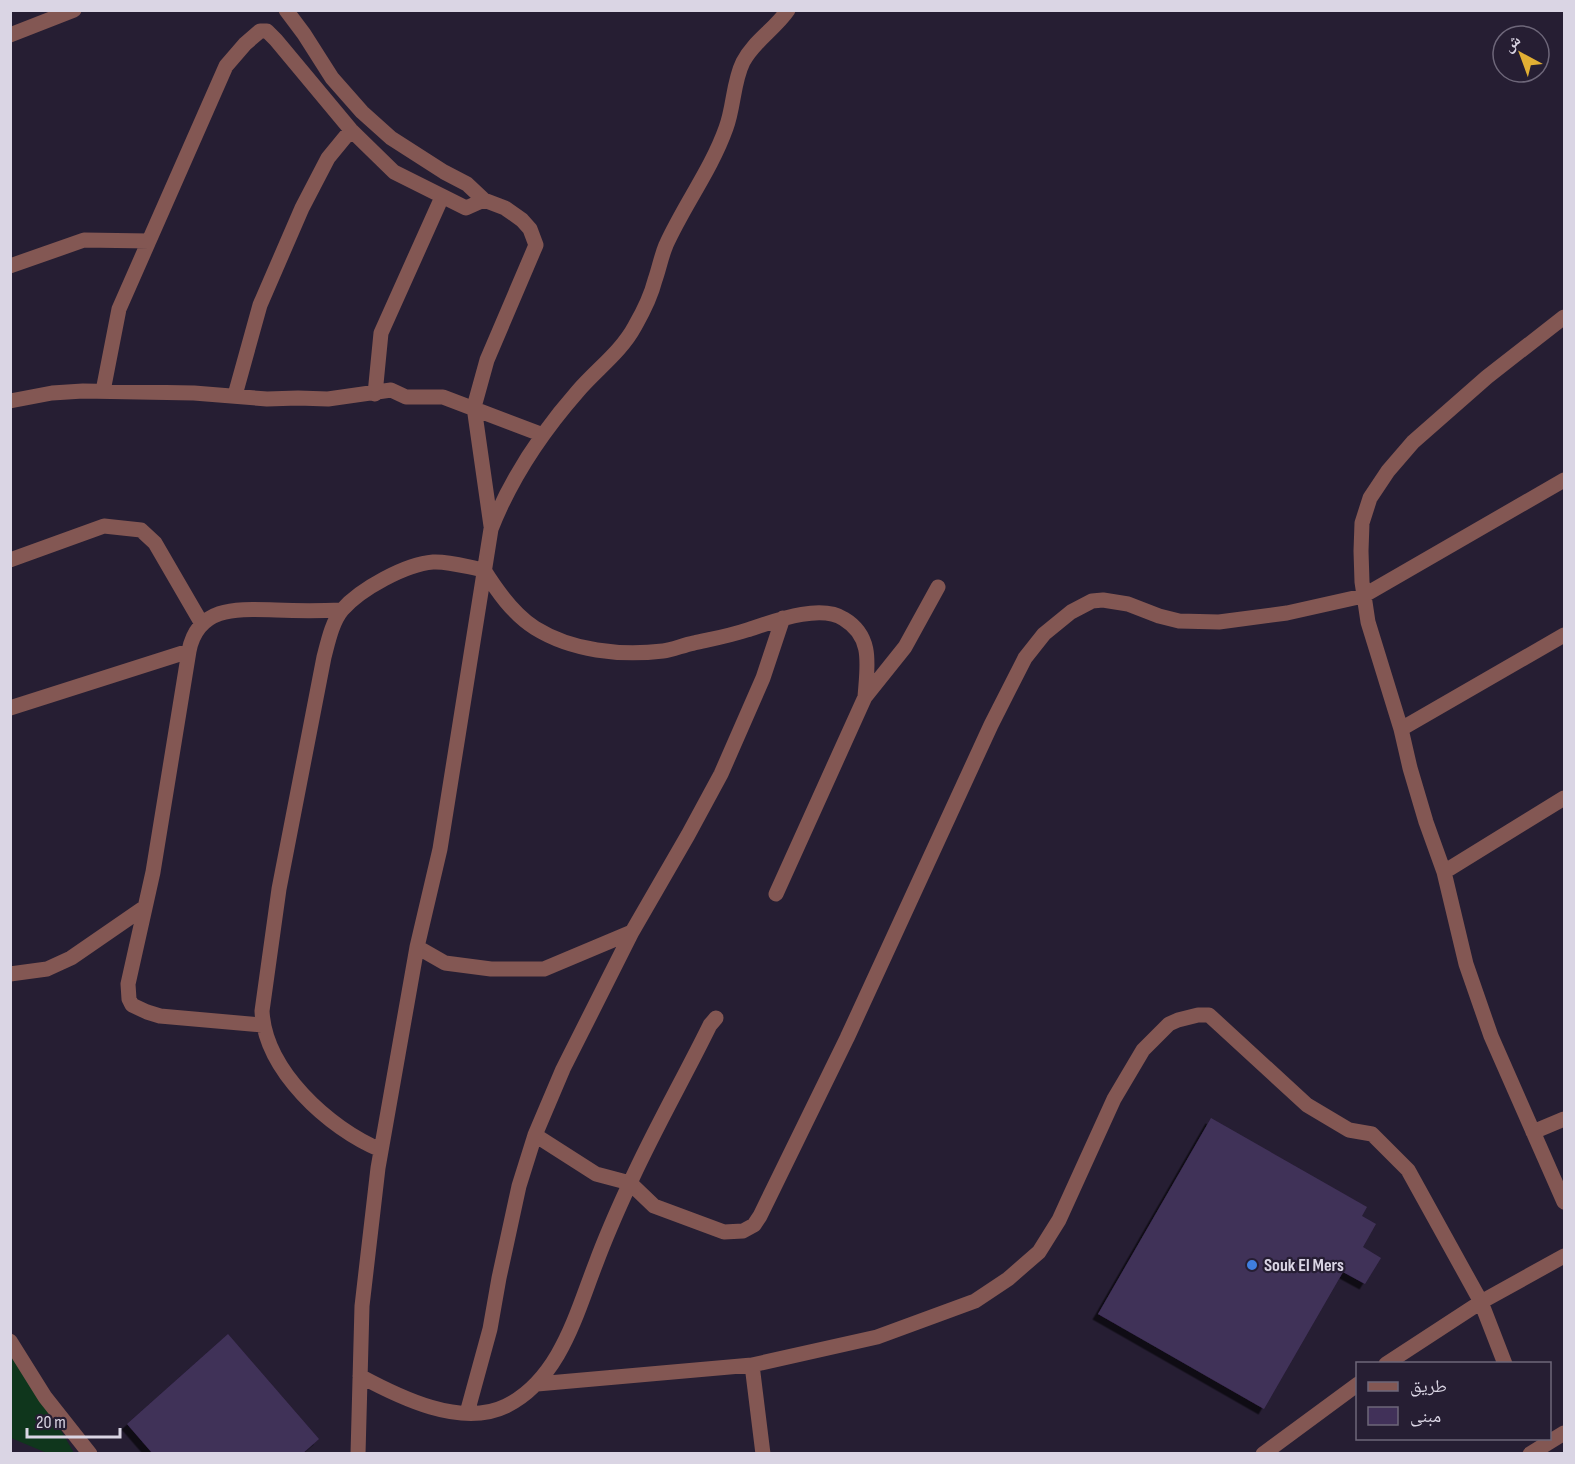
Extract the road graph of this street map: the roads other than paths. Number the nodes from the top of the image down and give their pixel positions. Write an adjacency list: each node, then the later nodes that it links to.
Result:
1 (74, 10): 4 (street)
2 (286, 10): 7 (street)
3 (788, 10): 16 (street)
4 (10, 35)
5 (351, 130): 6 (street); 8 (street); 13 (street)
6 (442, 197): 7 (street); 12 (street)
7 (484, 200): 15 (street)
8 (149, 241): 9 (street); 11 (street)
9 (10, 266)
10 (1564, 317): 22 (street)
11 (103, 391): 13 (street); 14 (street)
12 (375, 394): 13 (street); 15 (street)
13 (235, 395)
14 (10, 401)
15 (474, 407): 16 (street); 18 (street)
16 (543, 435): 18 (street)
17 (1564, 480): 22 (street)
18 (491, 529): 20 (street)
19 (10, 560): 25 (street)
20 (484, 570): 23 (street); 24 (street); 36 (street)
21 (938, 587): 28 (street)
22 (1364, 596): 30 (street); 44 (street)
23 (342, 610): 25 (street); 39 (street)
24 (783, 618): 28 (street); 35 (street)
25 (202, 624): 27 (street)
26 (1564, 635): 30 (street)
27 (189, 651): 29 (street); 34 (street)
28 (865, 697): 33 (street)
29 (10, 708)
30 (1401, 729): 32 (street)
31 (1564, 801): 32 (street)
32 (1444, 872): 41 (street)
33 (776, 894)
34 (145, 906): 37 (street); 39 (street)
35 (632, 932): 36 (street); 42 (street)
36 (417, 946): 43 (street)
37 (10, 974)
38 (716, 1018): 44 (street)
39 (262, 1025): 43 (street)
40 (1564, 1119): 41 (street)
41 (1533, 1132): 45 (street)
42 (535, 1135): 44 (street); 55 (street)
43 (381, 1150): 52 (street)
44 (630, 1183): 53 (street)
45 (1564, 1202)
46 (1564, 1256): 47 (street)
47 (1481, 1302): 49 (street); 50 (street); 51 (street)
48 (10, 1341): 58 (street)
49 (1389, 1362)
50 (1504, 1362)
51 (752, 1365): 53 (street); 60 (street)
52 (360, 1376): 55 (street); 59 (street)
53 (537, 1384): 55 (street)
54 (1356, 1385): 61 (street)
55 (467, 1413)
56 (1551, 1440): 57 (street)
57 (1536, 1448)
58 (90, 1454)
59 (358, 1454)
60 (763, 1454)
61 (1263, 1454)

